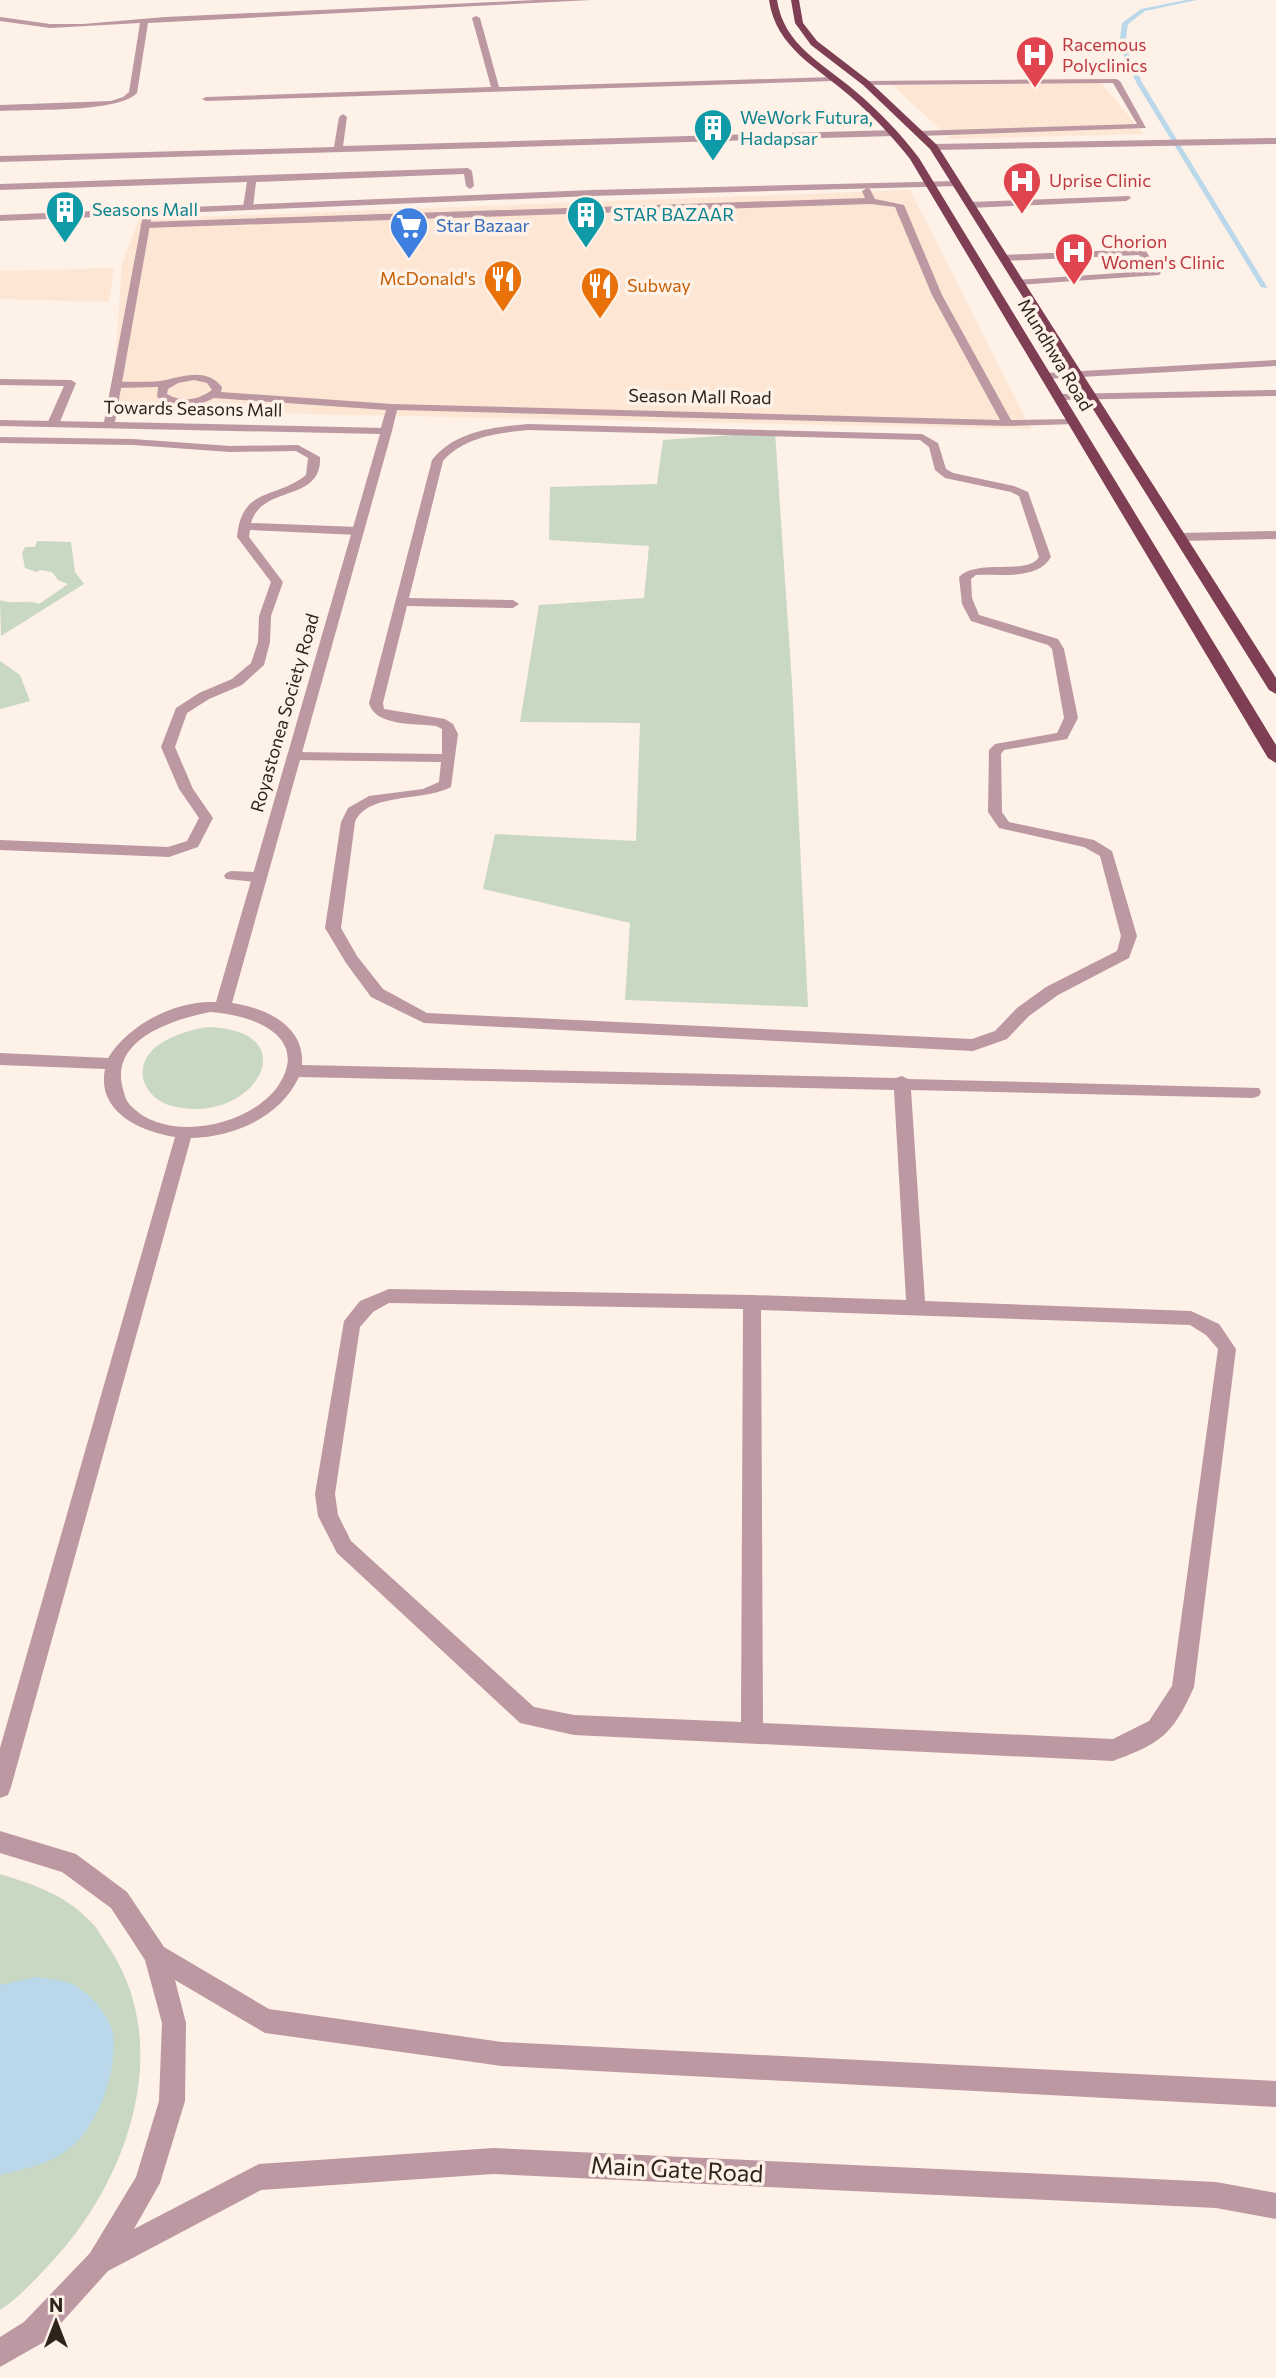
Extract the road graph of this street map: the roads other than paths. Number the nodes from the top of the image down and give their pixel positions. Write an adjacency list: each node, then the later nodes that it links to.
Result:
1 (587, 0): 6 (street)
2 (773, 0): 8 (highway, Mundhwa Road)
3 (795, 0): 7 (highway, Mundhwa Road)
4 (476, 18): 11 (street)
5 (0, 19): 6 (street)
6 (144, 21): 13 (street)
7 (809, 37): 8 (highway); 10 (highway, Mundhwa Road)
8 (786, 39): 9 (highway, Mundhwa Road)
9 (832, 79): 11 (street); 15 (highway, Mundhwa Road)
10 (866, 83): 16 (highway, Mundhwa Road); 16 (street)
11 (496, 90): 12 (street)
12 (206, 99)
13 (0, 108)
14 (343, 117): 19 (street)
15 (894, 133): 19 (street); 22 (highway, Mundhwa Road)
16 (920, 133): 18 (highway, Mundhwa Road)
17 (1276, 141): 18 (street)
18 (934, 146): 23 (highway, Mundhwa Road)
19 (338, 149): 20 (street)
20 (0, 159)
21 (252, 179): 24 (street); 26 (street); 30 (street)
22 (930, 184): 23 (street); 25 (street); 38 (highway, Mundhwa Road)
23 (957, 184): 29 (highway, Mundhwa Road)
24 (470, 186)
25 (865, 186): 28 (street); 30 (street)
26 (0, 187)
27 (1126, 198): 29 (street)
28 (871, 201): 33 (street); 49 (street)
29 (970, 205): 34 (highway, Mundhwa Road)
30 (248, 207): 31 (street)
31 (148, 212): 32 (street); 33 (street)
32 (0, 218)
33 (145, 225): 41 (street)
34 (1003, 258): 35 (highway, Mundhwa Road); 35 (street)
35 (1018, 282): 37 (highway, Mundhwa Road)
36 (1276, 363): 37 (street)
37 (1078, 375): 38 (street); 44 (highway, Mundhwa Road)
38 (1046, 376): 45 (highway, Mundhwa Road)
39 (0, 382): 50 (street)
40 (168, 383): 41 (street); 43 (street); 43 (street, Season Mall Road)
41 (116, 385): 51 (street)
42 (1276, 393): 44 (street)
43 (213, 395): 46 (street, Season Mall Road)
44 (1092, 396): 45 (street); 57 (highway, Mundhwa Road)
45 (1058, 397): 47 (highway, Mundhwa Road)
46 (392, 407): 49 (street, Season Mall Road); 52 (street, Royastonea Society Road)
47 (1073, 422): 49 (street, Season Mall Road); 63 (highway, Mundhwa Road)
48 (0, 423): 50 (street, Towards Seasons Mall)
49 (1007, 423)
50 (53, 424): 51 (street, Towards Seasons Mall)
51 (109, 425): 52 (street, Towards Seasons Mall)
52 (386, 431): 55 (street, Royastonea Society Road)
53 (0, 440): 54 (street)
54 (244, 526): 55 (street); 64 (street)
55 (358, 531): 61 (street, Royastonea Society Road)
56 (1276, 535): 57 (street)
57 (1180, 537): 60 (highway, Mundhwa Road)
58 (402, 602): 59 (street); 62 (street); 62 (street)
59 (513, 604)
60 (1276, 691)
61 (294, 755): 62 (street); 66 (street, Royastonea Society Road)
62 (449, 758)
63 (1276, 758)
64 (0, 845)
65 (231, 876): 66 (street)
66 (257, 877): 67 (street, Royastonea Society Road)
67 (223, 1006): 69 (street); 70 (street)
68 (0, 1059): 69 (street)
69 (114, 1064): 73 (street)
70 (293, 1071): 71 (street); 73 (street)
71 (902, 1083): 72 (street); 75 (street)
72 (1253, 1093)
73 (184, 1133): 77 (street)
74 (752, 1302): 75 (street); 76 (street); 76 (street)
75 (916, 1307): 76 (street)
76 (752, 1733)
77 (0, 1787)
78 (0, 1842): 79 (street)
79 (156, 1955): 80 (street); 82 (street)
80 (1276, 2094)
81 (1276, 2206): 82 (street, Main Gate Road)
82 (99, 2262): 83 (street)
83 (0, 2353)

